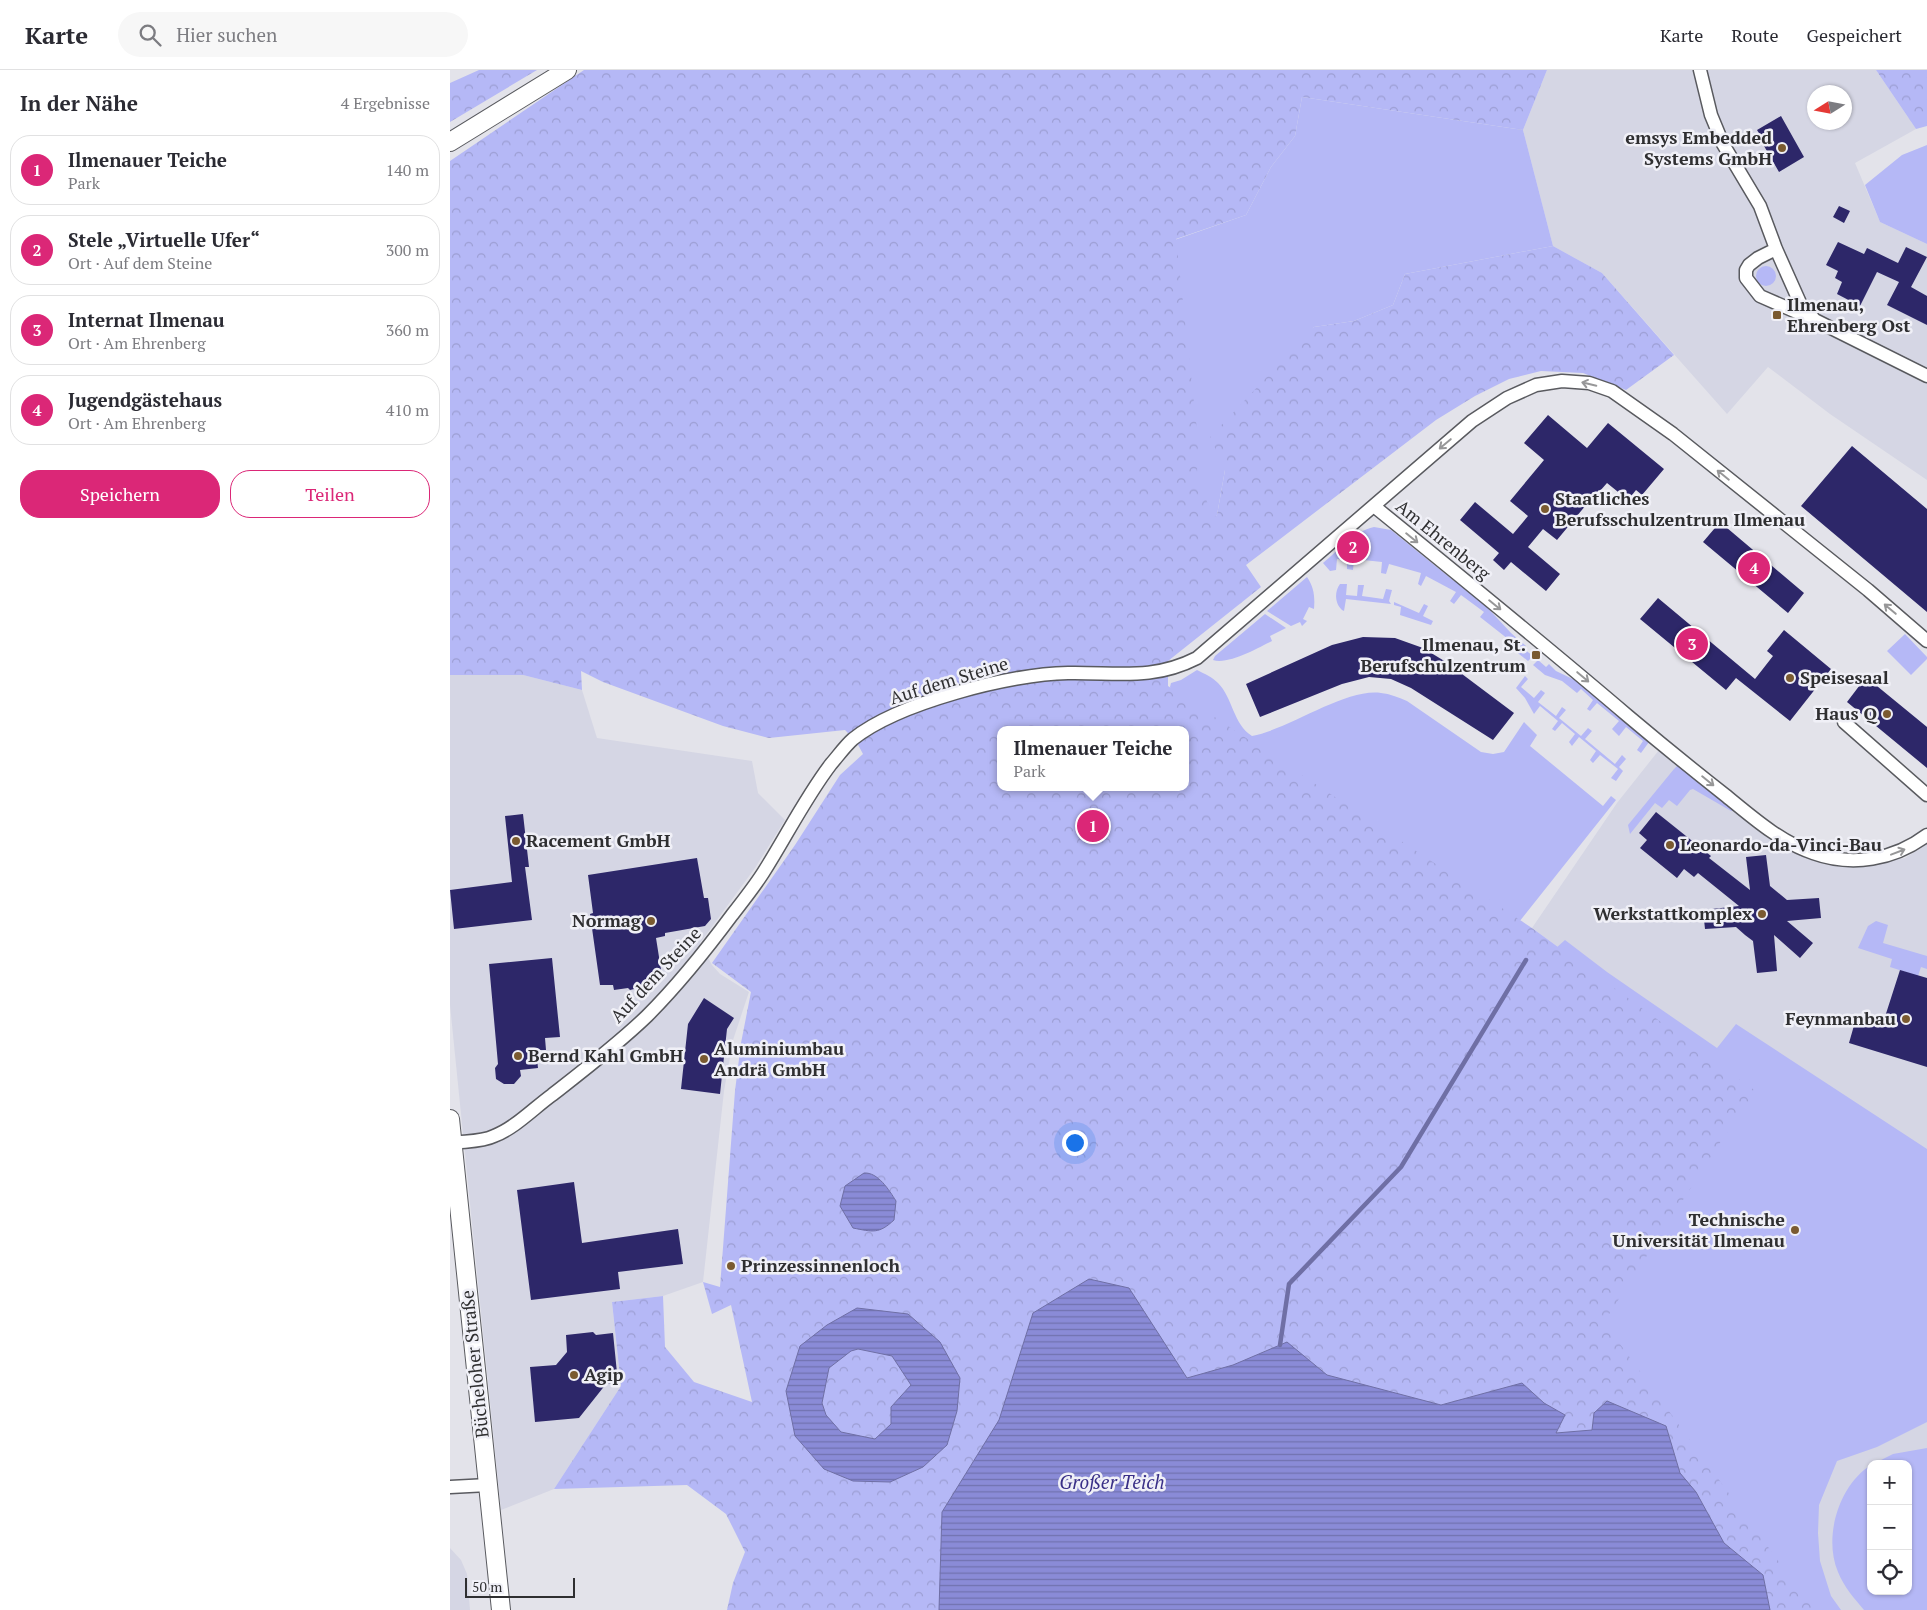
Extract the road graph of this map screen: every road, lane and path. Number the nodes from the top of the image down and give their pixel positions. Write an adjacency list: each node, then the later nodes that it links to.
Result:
1 (567, 70): 3 (main road)
2 (1700, 70): 4 (street)
3 (450, 142)
4 (1776, 249): 5 (street); 5 (street)
5 (1815, 320): 6 (street)
6 (1927, 376)
7 (1375, 507): 8 (street, Am Ehrenberg, one-way to 7); 11 (street, Am Ehrenberg, one-way to 11); 13 (street, Auf dem Steine)
8 (1927, 641)
9 (1844, 722): 10 (street)
10 (1927, 795)
11 (1927, 836)
12 (450, 1119): 13 (main road, Bücheloher Straße)
13 (452, 1143): 14 (main road, Bücheloher Straße)
14 (488, 1485): 15 (street); 16 (main road, Bücheloher Straße)
15 (450, 1487)
16 (501, 1610)

